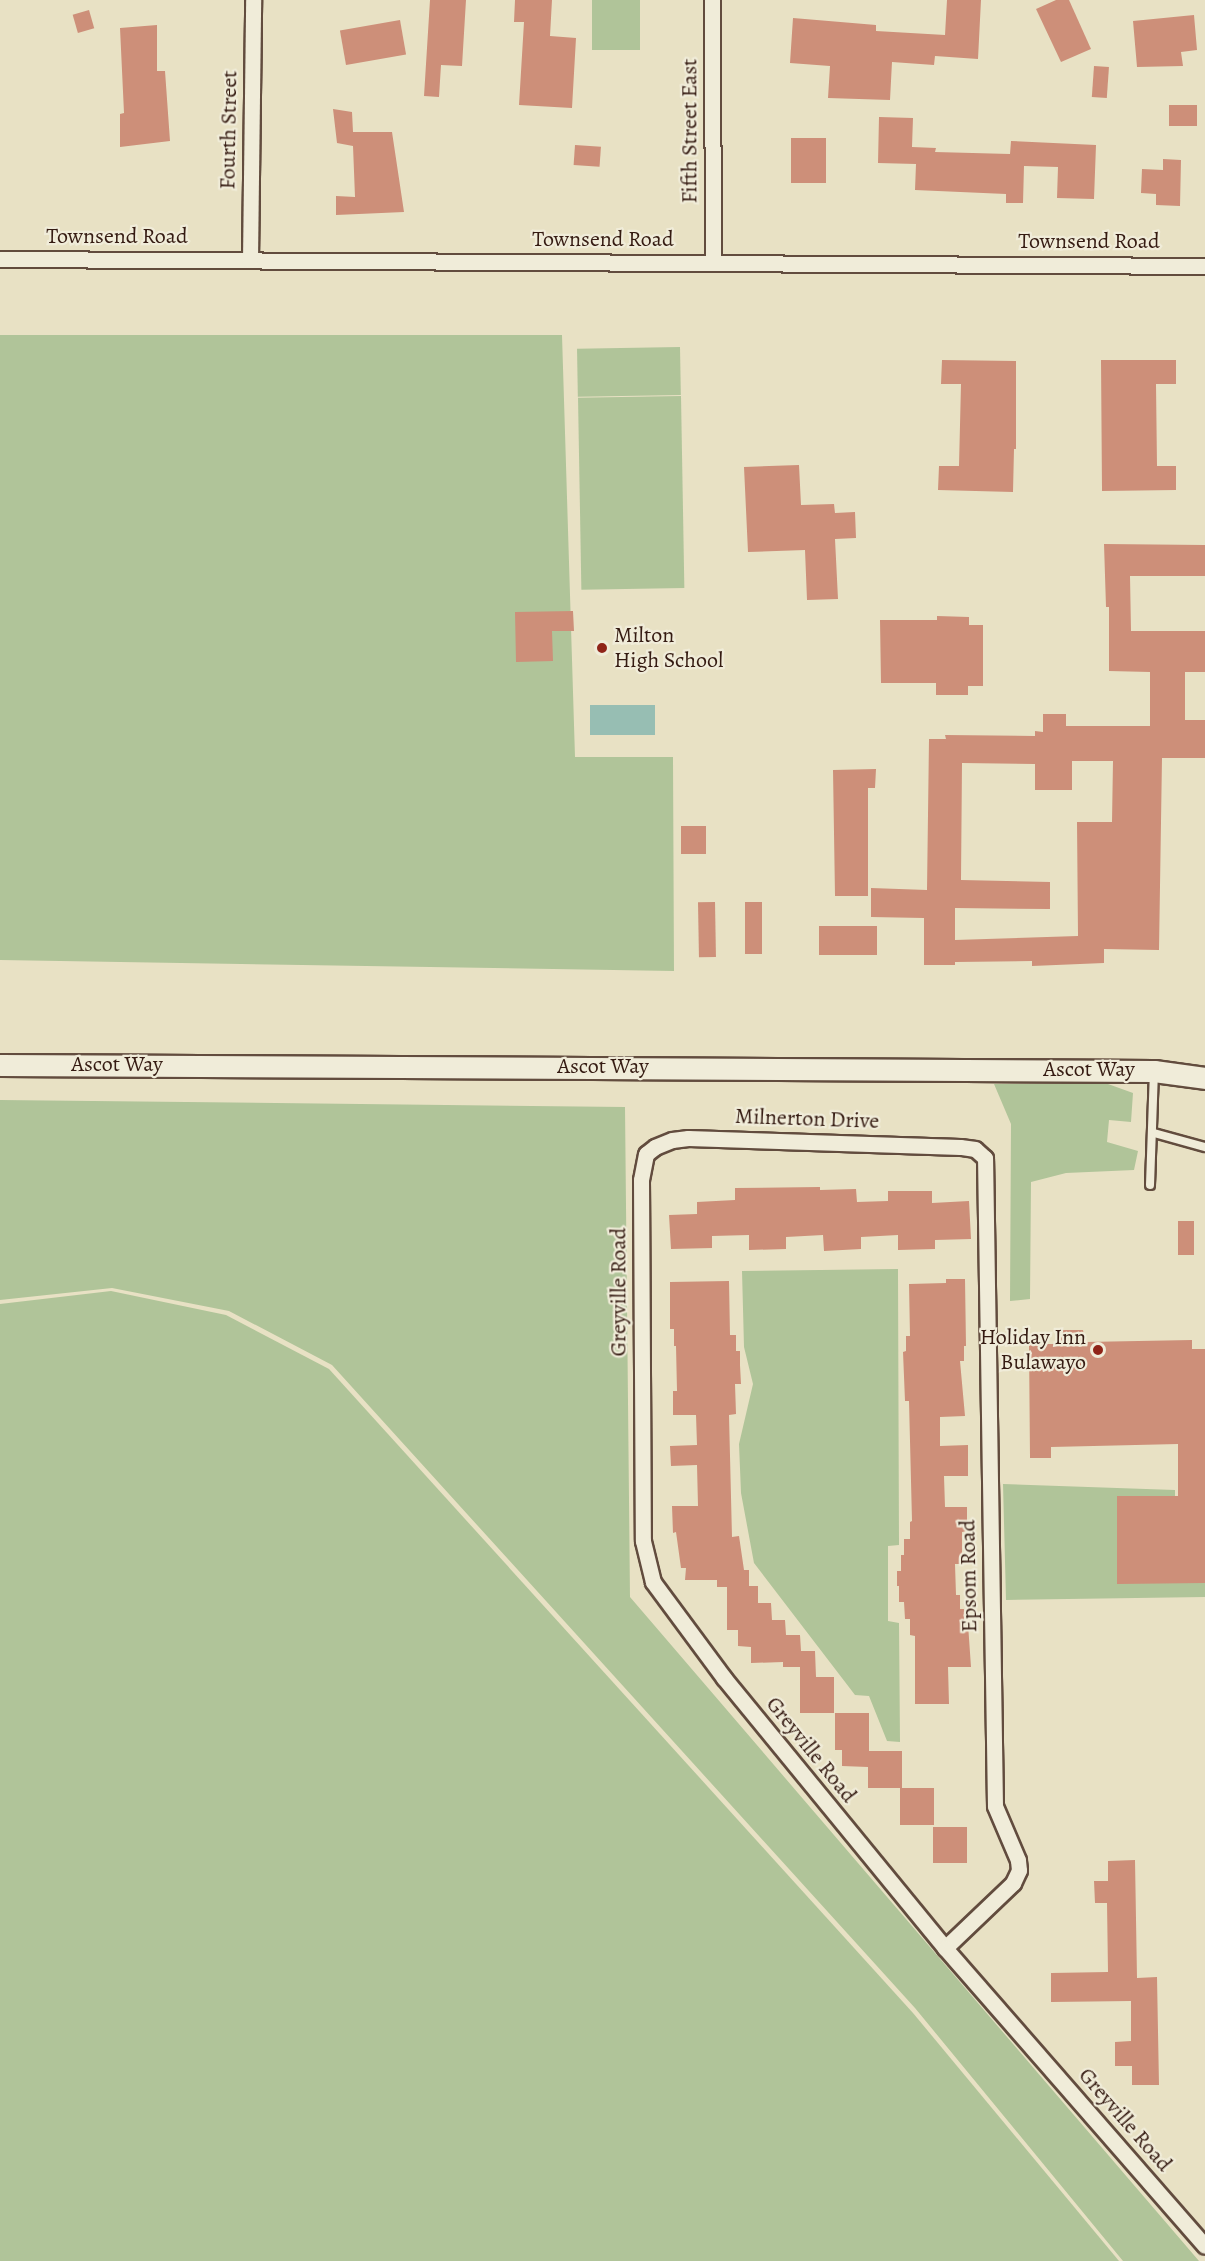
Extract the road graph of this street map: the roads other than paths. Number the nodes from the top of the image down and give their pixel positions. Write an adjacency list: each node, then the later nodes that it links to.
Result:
1 (253, 0): 4 (street, Fourth Street)
2 (712, 0): 5 (street, Fifth Street East)
3 (0, 259): 4 (street, Townsend Road)
4 (250, 260): 5 (street, Townsend Road)
5 (713, 263): 6 (street, Townsend Road)
6 (1205, 266)
7 (0, 1065): 8 (main road, Ascot Way)
8 (1154, 1071): 9 (main road, Ascot Way); 10 (lane)
9 (1205, 1078)
10 (1154, 1133): 11 (lane); 14 (lane)
11 (1205, 1147)
12 (986, 1167): 13 (street, Milnerton Drive); 15 (street, Epsom Road)
13 (641, 1180): 15 (street, Greyville Road)
14 (1150, 1185)
15 (945, 1948): 16 (street, Greyville Road)
16 (1205, 2246)

